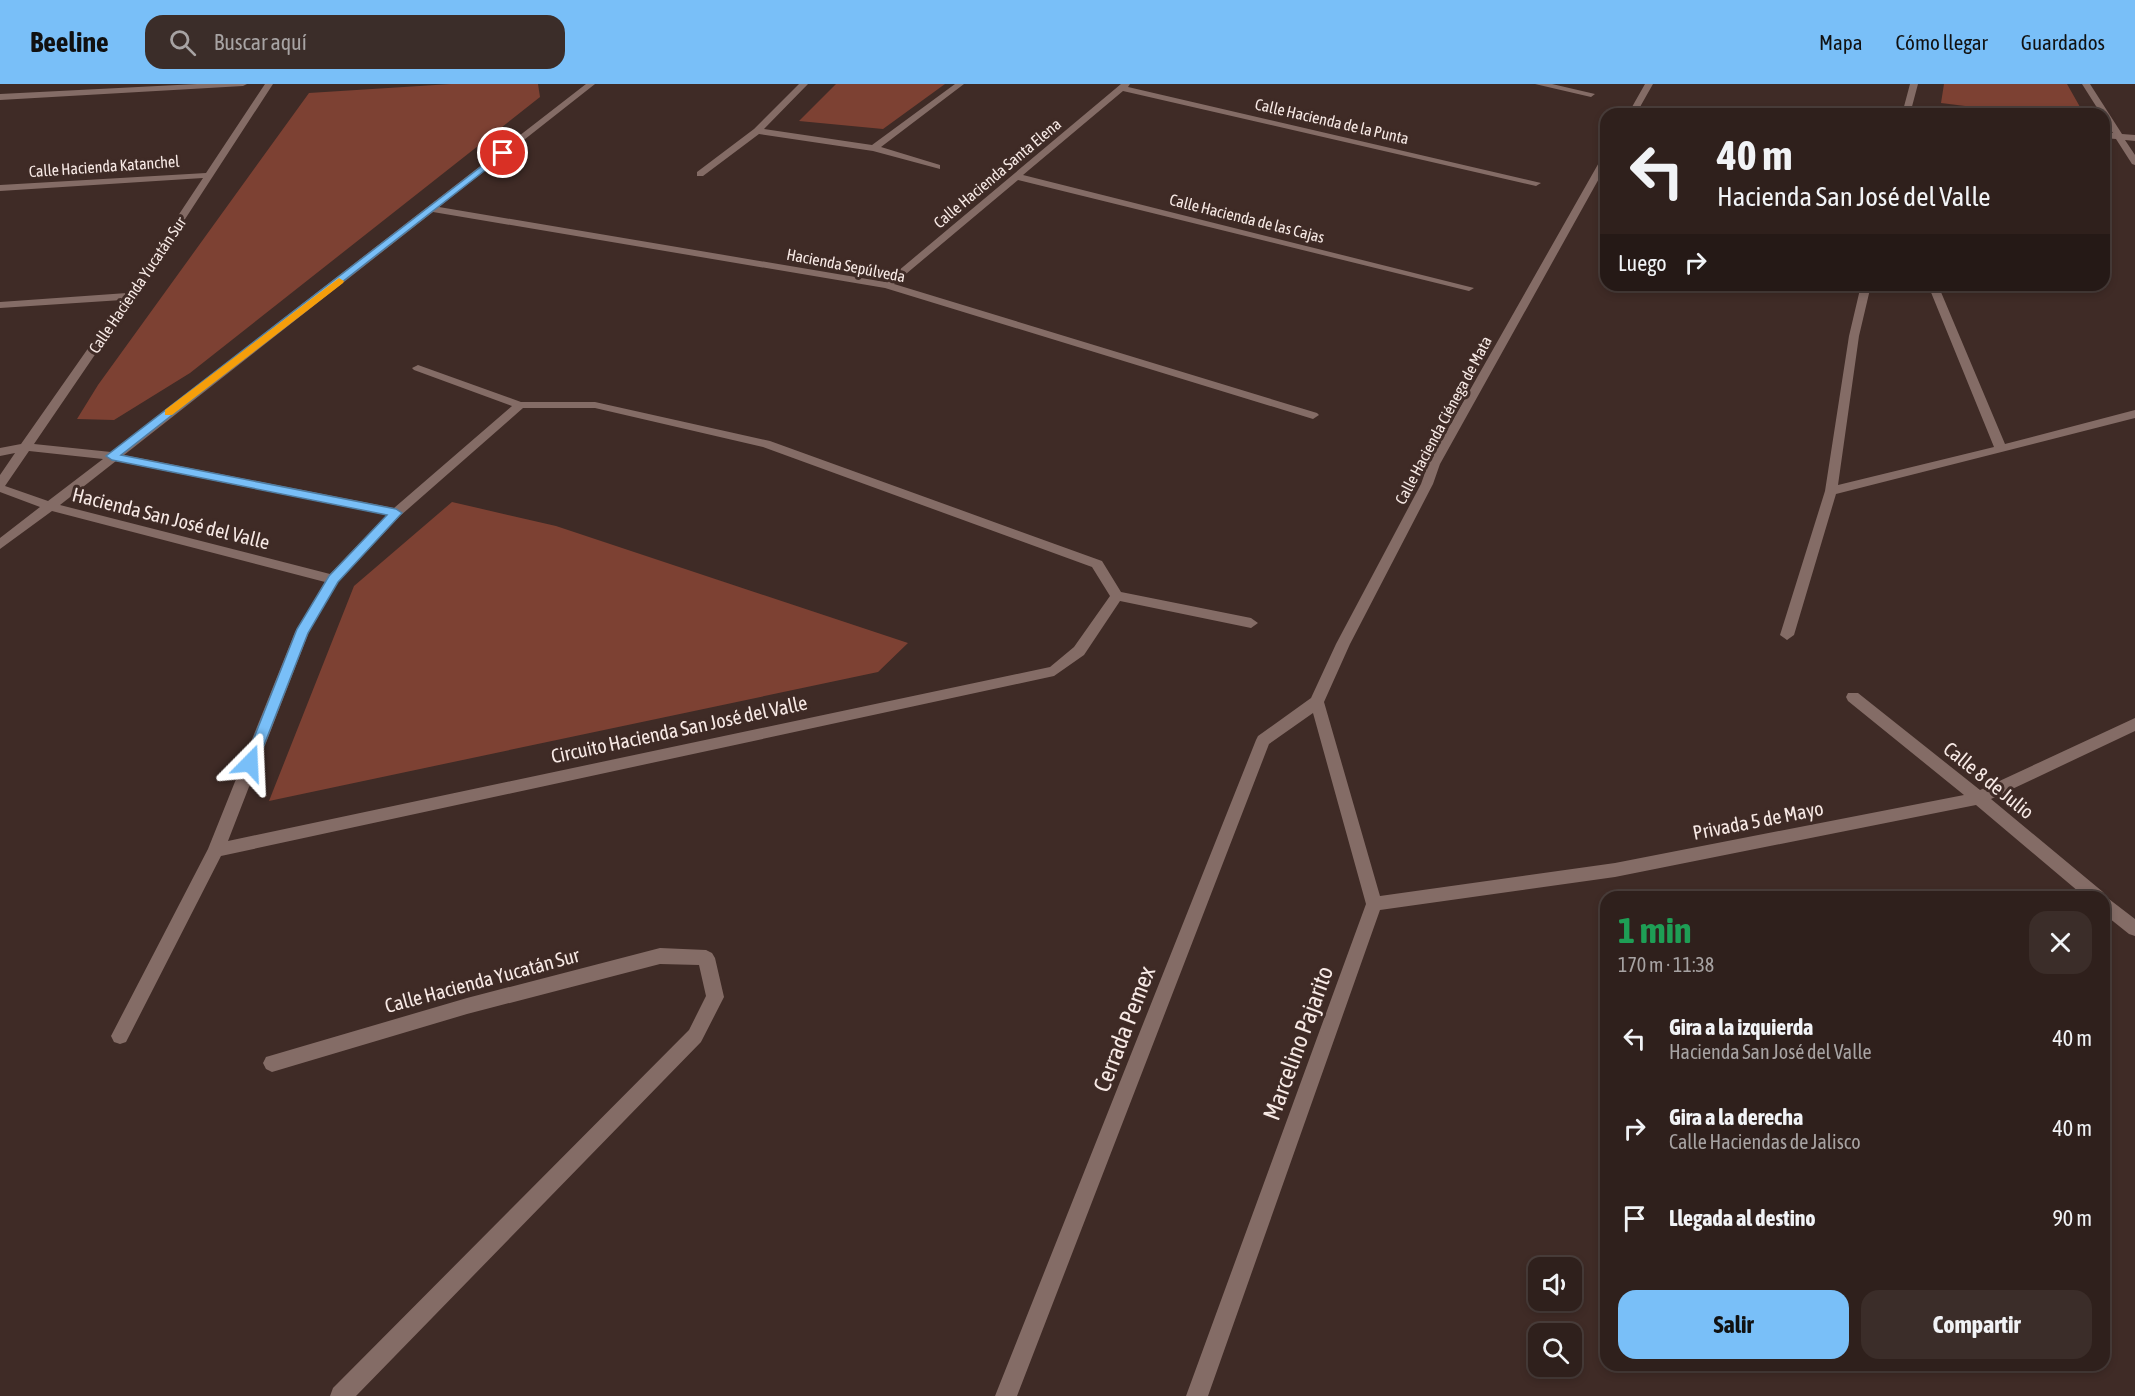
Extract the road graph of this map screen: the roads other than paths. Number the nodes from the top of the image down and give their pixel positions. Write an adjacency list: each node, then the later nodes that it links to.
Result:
1 (243, 84): 12 (street)
2 (269, 84): 26 (street, Calle Hacienda Yucatán Sur)
3 (591, 84): 30 (street)
4 (804, 84): 17 (street)
5 (960, 84): 21 (street)
6 (1539, 84): 11 (street)
7 (1649, 84): 13 (street)
8 (1914, 84): 14 (street)
9 (2086, 84): 15 (street)
10 (1124, 86): 27 (street, Calle Hacienda Santa Elena); 28 (street, Calle Hacienda de la Punta)
11 (1591, 94)
12 (0, 97)
13 (1635, 108)
14 (1910, 108)
15 (2102, 108)
16 (2110, 121): 19 (street)
17 (757, 130): 21 (street); 25 (street)
18 (2110, 135): 19 (street)
19 (2120, 136): 20 (street); 22 (street)
20 (2135, 138)
21 (873, 148): 23 (street)
22 (2135, 162)
23 (937, 167)
24 (1600, 170): 55 (street, Calle Hacienda Ciénega de Mata)
25 (700, 174)
26 (211, 175): 29 (street, Calle Hacienda Katanchel); 35 (street, Calle Hacienda Yucatán Sur)
27 (1018, 177): 31 (street, Calle Hacienda Santa Elena); 32 (street, Calle Hacienda de las Cajas)
28 (1536, 183)
29 (0, 188)
30 (432, 209): 31 (street, Hacienda Sepúlveda); 44 (street)
31 (887, 285): 40 (street, Hacienda Sepúlveda)
32 (1468, 288)
33 (1865, 291): 46 (street)
34 (1936, 291): 42 (street)
35 (130, 296): 36 (street); 41 (street, Calle Hacienda Yucatán Sur)
36 (0, 305)
37 (418, 368): 38 (street)
38 (520, 405): 48 (street); 51 (street)
39 (2135, 414): 42 (street)
40 (1313, 415)
41 (28, 447): 43 (street); 44 (street); 45 (street, Calle Hacienda Yucatán Sur)
42 (2001, 449): 46 (street)
43 (0, 452)
44 (112, 456): 47 (street); 48 (street)
45 (0, 486): 47 (street, Hacienda San José del Valle)
46 (1831, 491): 53 (street)
47 (49, 506): 49 (street); 50 (street, Hacienda San José del Valle)
48 (396, 513): 50 (street)
49 (0, 545)
50 (333, 579): 58 (street)
51 (1117, 596): 52 (street); 58 (street, Circuito Hacienda San José del Valle)
52 (1251, 623)
53 (1787, 635)
54 (1853, 697): 57 (street, Calle 8 de Julio)
55 (1317, 702): 60 (street); 66 (street, Cerrada Pemex)
56 (2135, 724): 57 (street, Privada 5 de Mayo)
57 (1979, 798): 59 (street, Calle 8 de Julio); 60 (street, Privada 5 de Mayo)
58 (216, 850): 63 (street)
59 (2090, 891)
60 (1374, 904): 67 (street, Marcelino Pajarito)
61 (2110, 908): 62 (street)
62 (2135, 929)
63 (120, 1036)
64 (272, 1063): 65 (street, Calle Hacienda Yucatán Sur)
65 (341, 1396)
66 (1006, 1396)
67 (1197, 1396)

